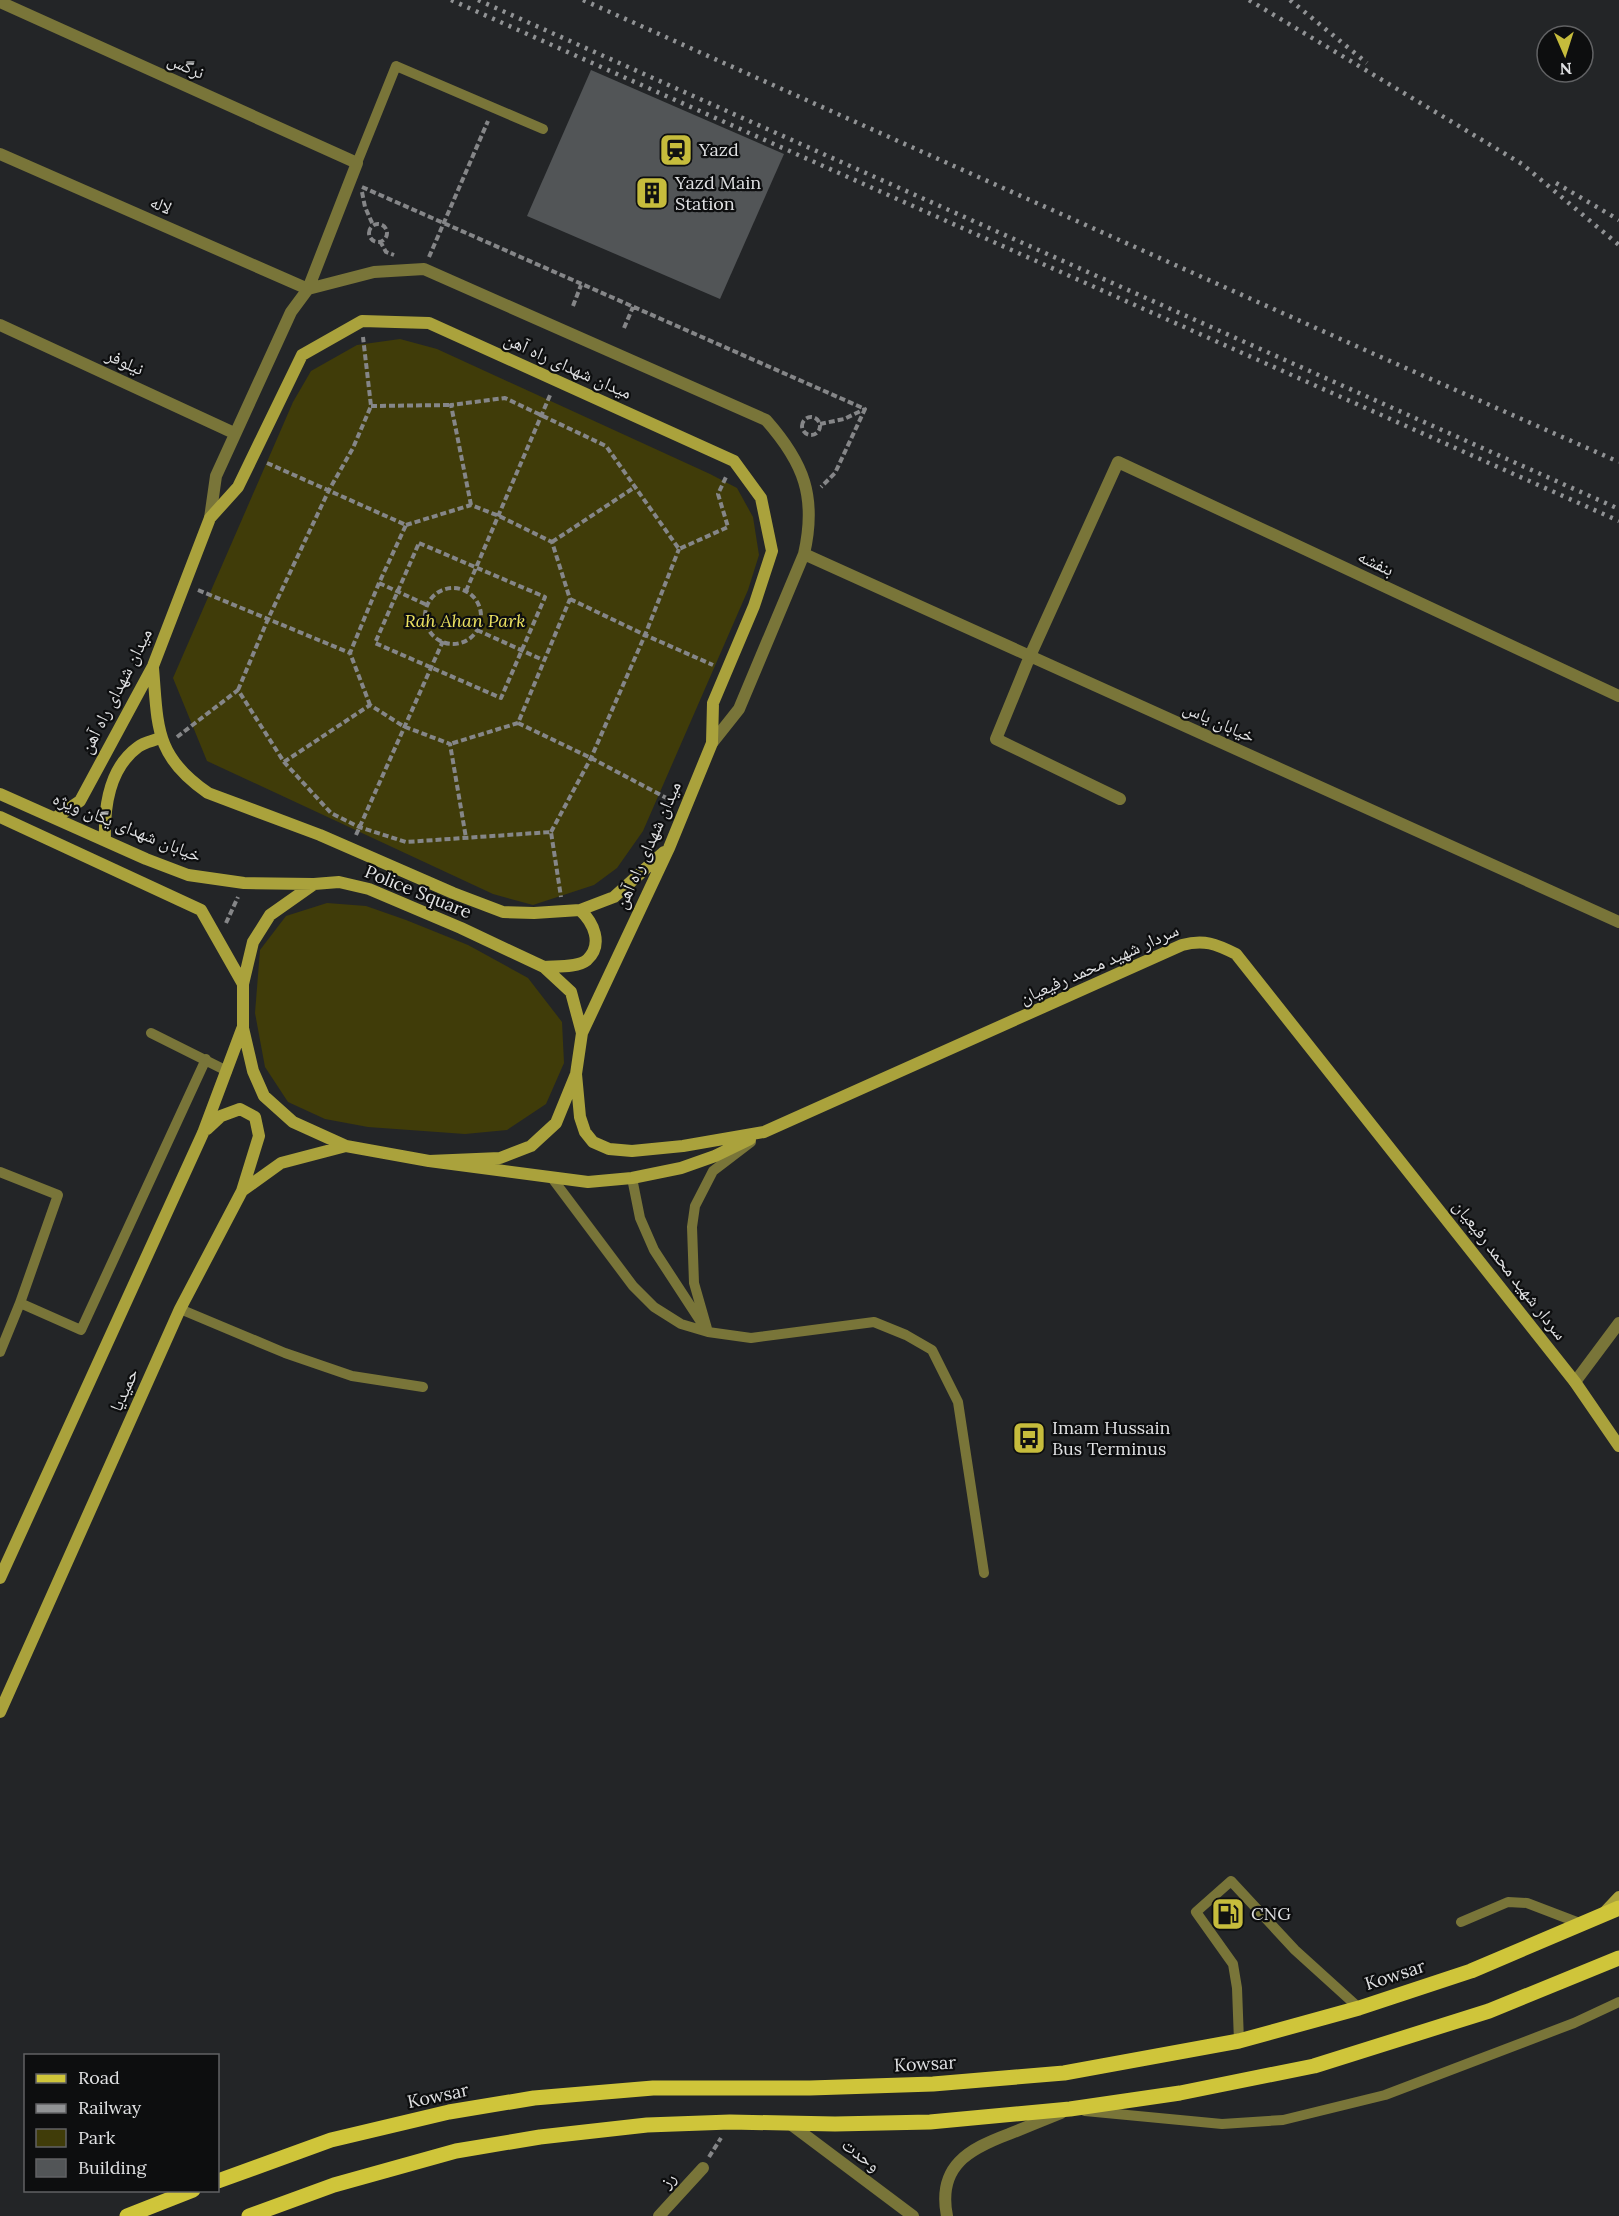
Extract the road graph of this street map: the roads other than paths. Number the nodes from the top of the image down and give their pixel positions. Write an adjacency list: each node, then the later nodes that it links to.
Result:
1 (0, 2): 4 (street, نرگس)
2 (543, 129): 4 (lane)
3 (0, 154): 5 (street, لاله)
4 (357, 163): 5 (street)
5 (308, 289): 7 (street); 9 (street)
6 (0, 325): 7 (street, نیلوفر)
7 (234, 433): 8 (street)
8 (210, 518): 11 (main road, میدان شهدای راه آهن); 14 (main road, میدان شهدای راه آهن)
9 (804, 554): 10 (street, خیابان یاس); 14 (street)
10 (1030, 656): 12 (street, بنفشه); 16 (street); 23 (street, خیابان یاس)
11 (153, 666): 13 (main road); 18 (main road, میدان شهدای راه آهن)
12 (1619, 696)
13 (162, 742): 19 (main road); 22 (main road)
14 (712, 743): 20 (main road, میدان شهدای راه آهن)
15 (0, 794): 18 (main road, خیابان شهدای یگان ویژه)
16 (1120, 799)
17 (0, 816): 25 (main road)
18 (56, 818): 19 (main road, خیابان شهدای یگان ویژه)
19 (105, 840): 21 (main road, خیابان شهدای یگان ویژه)
20 (669, 848): 22 (main road); 28 (main road, میدان شهدای راه آهن)
21 (314, 884): 24 (main road, Police Square); 25 (main road, Police Square)
22 (579, 910): 24 (main road)
23 (1619, 922)
24 (544, 967): 28 (main road, Police Square)
25 (243, 984): 26 (main road, Police Square)
26 (243, 1028): 30 (main road, حمیدیا); 34 (main road, Police Square)
27 (151, 1033): 29 (lane)
28 (582, 1033): 31 (main road, Police Square)
29 (206, 1059): 30 (lane); 40 (lane)
30 (227, 1071): 33 (main road, حمیدیا)
31 (576, 1074): 32 (main road, سردار شهید محمد رفیعیان); 35 (main road, Police Square)
32 (764, 1132): 38 (main road); 43 (lane); 45 (main road, سردار شهید محمد رفیعیان)
33 (202, 1133): 39 (main road); 49 (main road, حمیدیا)
34 (346, 1146): 35 (main road, Police Square); 39 (main road, حمیدیا)
35 (429, 1161): 37 (main road)
36 (0, 1172): 40 (lane)
37 (552, 1178): 38 (main road); 43 (lane)
38 (632, 1178): 43 (lane)
39 (242, 1191): 41 (main road, حمیدیا)
40 (20, 1303): 44 (lane)
41 (180, 1309): 46 (lane); 50 (main road, حمیدیا)
42 (1619, 1323): 45 (street)
43 (708, 1332): 48 (lane)
44 (0, 1352)
45 (1575, 1382): 47 (main road, سردار شهید محمد رفیعیان)
46 (423, 1387)
47 (1619, 1446)
48 (984, 1573)
49 (0, 1578)
50 (0, 1712)
51 (1619, 1897): 53 (main road)
52 (1619, 1908): 53 (main road, Kowsar)
53 (1601, 1916): 55 (main road, Kowsar)
54 (1461, 1922): 55 (lane)
55 (1582, 1924): 58 (main road, Kowsar)
56 (1619, 1958): 60 (main road)
57 (1619, 2002): 60 (lane)
58 (1359, 2008): 59 (main road, Kowsar); 59 (lane)
59 (1239, 2041): 63 (main road, Kowsar)
60 (1070, 2109): 61 (main road); 69 (street)
61 (789, 2123): 66 (main road); 68 (street, وحدت)
62 (703, 2168): 67 (street, رز)
63 (219, 2181)
64 (188, 2192): 65 (main road)
65 (127, 2216)
66 (249, 2216)
67 (659, 2216)
68 (913, 2216)
69 (947, 2216)

